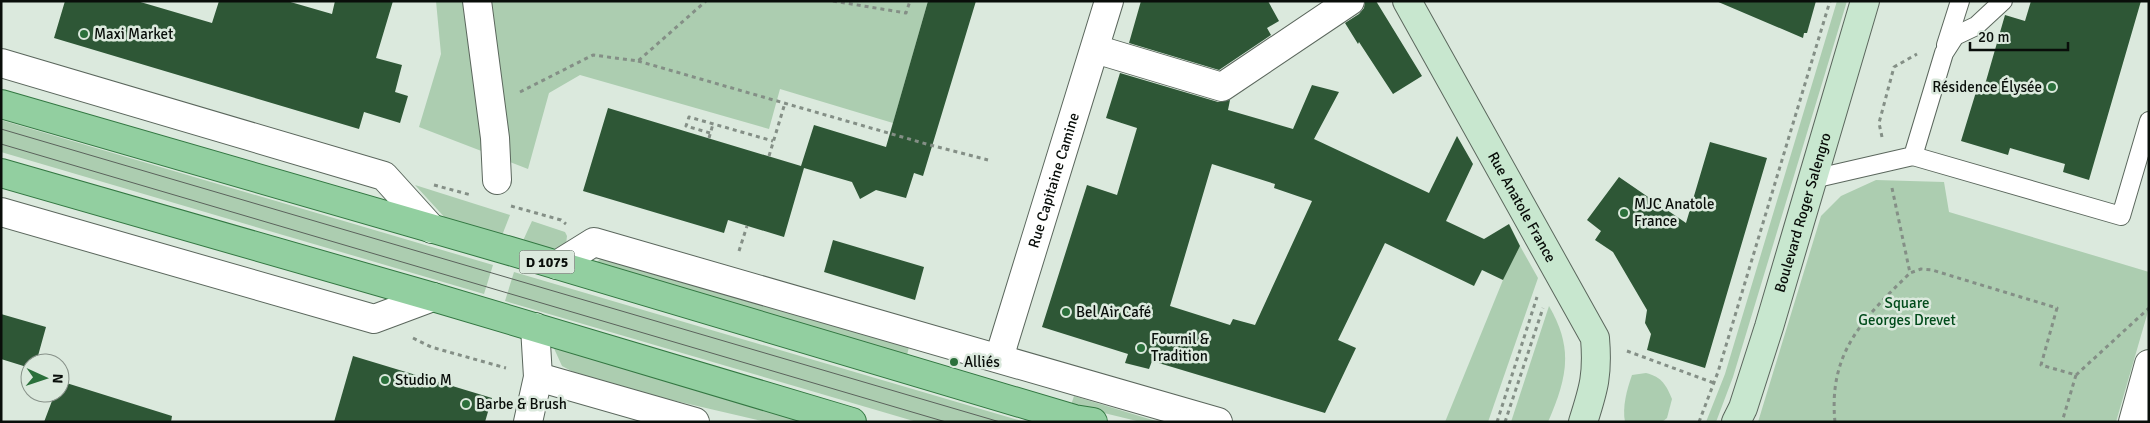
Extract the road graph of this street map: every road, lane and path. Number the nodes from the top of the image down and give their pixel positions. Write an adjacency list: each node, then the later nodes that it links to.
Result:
1 (477, 1): 18 (street)
2 (706, 1): 14 (path)
3 (833, 1): 4 (path)
4 (910, 1)
5 (1109, 1): 12 (street, Rue Capitaine Camine)
6 (1350, 1): 12 (street)
7 (1408, 1): 44 (street, Rue Anatole France)
8 (1830, 1): 49 (path)
9 (1865, 1): 29 (street, Boulevard Roger Salengro)
10 (1960, 1): 13 (lane)
11 (2003, 1): 13 (lane)
12 (1095, 49): 45 (street, Rue Capitaine Camine)
13 (1944, 53): 26 (lane)
14 (638, 60): 16 (path); 18 (path)
15 (1, 64): 33 (street)
16 (785, 103): 23 (path); 27 (path)
17 (1, 104): 33 (main road, D 1075)
18 (490, 106): 30 (street)
19 (2149, 121): 24 (lane)
20 (712, 124): 21 (path); 21 (path); 23 (path)
21 (710, 133): 22 (path)
22 (708, 138)
23 (773, 141): 25 (path)
24 (2145, 148): 26 (lane)
25 (768, 156)
26 (1913, 156): 29 (lane)
27 (988, 160)
28 (1, 173): 38 (main road)
29 (1813, 179): 59 (street, Boulevard Roger Salengro)
30 (497, 180)
31 (1, 212): 42 (street)
32 (746, 226): 34 (path)
33 (432, 228): 35 (main road, D 1075)
34 (739, 252)
35 (557, 265): 45 (street); 53 (main road, D 1075)
36 (1910, 273): 60 (path)
37 (1538, 295): 55 (path)
38 (433, 297): 42 (street); 43 (main road)
39 (1544, 304): 56 (path)
40 (2057, 308): 47 (path)
41 (2149, 308): 47 (path)
42 (374, 318): 48 (path)
43 (535, 327): 48 (street); 52 (main road)
44 (1595, 338): 49 (path); 57 (street, Rue Anatole France)
45 (999, 358): 54 (street)
46 (2149, 364): 62 (street)
47 (2076, 375): 61 (path)
48 (538, 377): 50 (street); 51 (street)
49 (1714, 383): 58 (path)
50 (528, 422)
51 (695, 422)
52 (852, 422)
53 (1093, 422)
54 (1218, 422)
55 (1497, 422)
56 (1505, 422)
57 (1583, 422)
58 (1699, 422)
59 (1736, 422)
60 (1835, 422)
61 (2062, 422)
62 (2133, 422)

